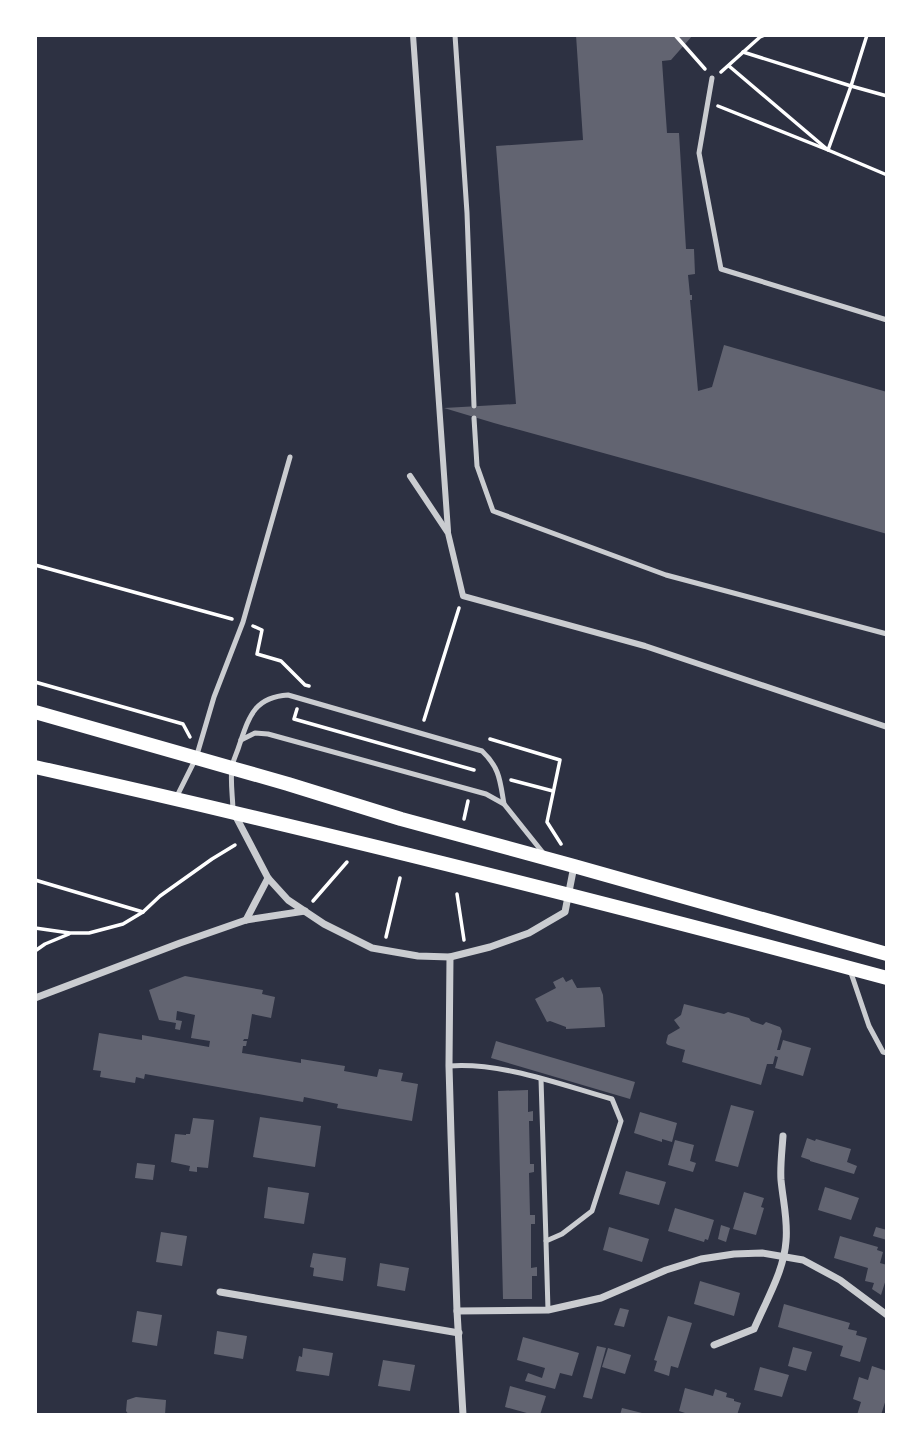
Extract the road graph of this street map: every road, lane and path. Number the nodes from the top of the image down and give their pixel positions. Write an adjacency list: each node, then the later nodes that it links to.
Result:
1 (413, 35): 19 (street)
2 (455, 35): 15 (lane)
3 (675, 35): 8 (path)
4 (765, 35): 6 (path)
5 (867, 35): 9 (path)
6 (743, 52): 7 (path); 9 (path)
7 (729, 66): 8 (path); 12 (path)
8 (712, 78): 11 (lane)
9 (851, 86): 10 (path); 12 (path)
10 (887, 96)
11 (708, 102): 12 (path); 14 (lane)
12 (828, 150): 13 (path)
13 (887, 174)
14 (887, 320)
15 (474, 406)
16 (474, 418): 23 (lane)
17 (290, 457): 22 (lane)
18 (410, 475): 19 (street)
19 (448, 533): 21 (street)
20 (35, 565): 22 (path)
21 (463, 596): 29 (path); 30 (street)
22 (243, 622): 25 (path); 34 (lane)
23 (887, 634)
24 (35, 682): 32 (path)
25 (305, 684): 26 (path); 27 (path)
26 (318, 688)
27 (300, 698): 33 (lane); 37 (path); 39 (lane)
28 (35, 712): 34 (main road)
29 (425, 720)
30 (887, 727)
31 (486, 738): 42 (path)
32 (191, 739)
33 (241, 740): 36 (lane); 39 (lane)
34 (196, 758): 36 (main road); 38 (lane)
35 (35, 767): 38 (main road)
36 (232, 768): 40 (lane); 43 (main road)
37 (474, 769)
38 (176, 799): 40 (main road)
39 (504, 804): 43 (lane)
40 (233, 812): 46 (street); 50 (main road)
41 (238, 844): 52 (path)
42 (561, 844)
43 (548, 859): 45 (main road)
44 (347, 862): 51 (path)
45 (574, 866): 50 (street); 59 (main road)
46 (268, 878): 51 (street); 53 (street)
47 (400, 878): 56 (path)
48 (35, 880): 52 (path)
49 (457, 894): 58 (path)
50 (568, 895): 58 (street); 61 (main road)
51 (305, 911): 53 (street); 56 (street)
52 (143, 912): 55 (path)
53 (246, 920): 63 (street)
54 (35, 928): 55 (path)
55 (71, 933): 57 (path)
56 (383, 950): 60 (street)
57 (35, 951)
58 (466, 953): 60 (street)
59 (887, 954)
60 (450, 957): 65 (street)
61 (849, 967): 62 (main road); 64 (lane)
62 (887, 978)
63 (35, 998)
64 (887, 1054)
65 (449, 1066): 66 (lane); 72 (street)
66 (541, 1079): 68 (lane); 68 (lane)
67 (783, 1136): 69 (street)
68 (546, 1241): 71 (lane)
69 (784, 1256): 71 (street); 73 (street); 75 (street)
70 (220, 1292): 74 (street)
71 (548, 1310): 72 (street)
72 (457, 1311): 74 (street)
73 (887, 1315)
74 (459, 1333): 76 (street)
75 (714, 1345)
76 (463, 1415)

